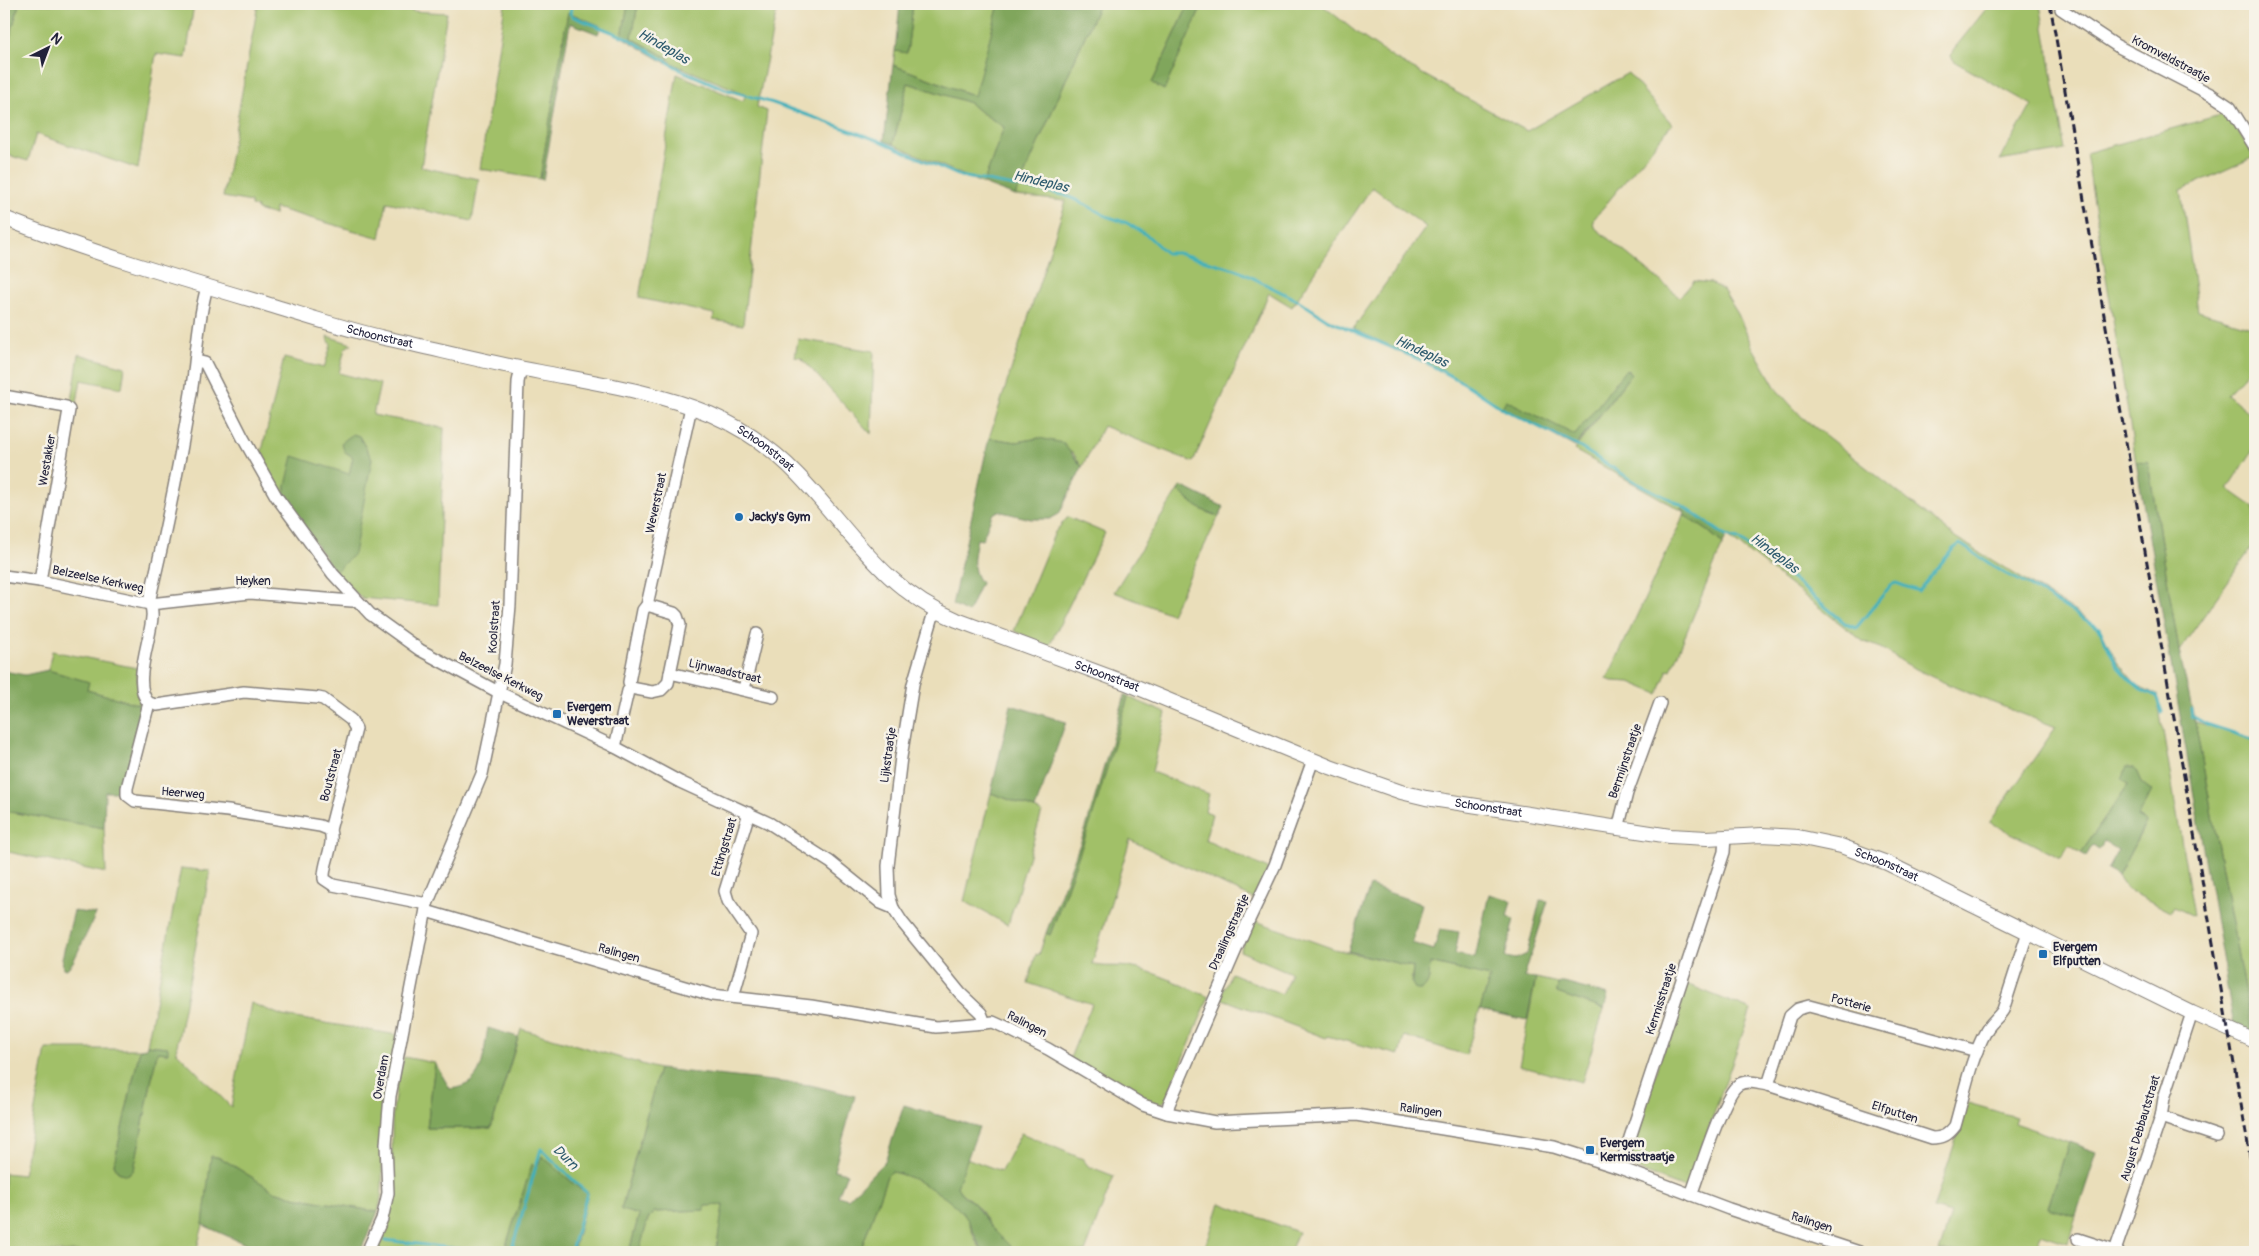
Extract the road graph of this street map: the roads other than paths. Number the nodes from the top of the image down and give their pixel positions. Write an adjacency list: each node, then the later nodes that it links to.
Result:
1 (2061, 9): 2 (street, Kromveldstraatje)
2 (2255, 147)
3 (5, 222): 4 (street, Schoonstraat)
4 (207, 288): 5 (street, Belzeelse Kerkweg); 6 (street, Schoonstraat)
5 (196, 361): 11 (street, Belzeelse Kerkweg); 12 (street, Belzeelse Kerkweg)
6 (521, 368): 8 (street, Schoonstraat); 19 (street, Koolstraat)
7 (4, 396): 10 (street, Westakker)
8 (691, 407): 13 (street, Weverstraat); 14 (street, Schoonstraat)
9 (4, 576): 10 (street, Belzeelse Kerkweg)
10 (40, 581): 12 (street, Belzeelse Kerkweg)
11 (355, 600): 12 (street, Heyken); 19 (street, Belzeelse Kerkweg)
12 (150, 604): 21 (street)
13 (647, 605): 16 (street); 17 (street, Weverstraat)
14 (935, 609): 24 (street, Schoonstraat); 30 (street, Lijkstraatje)
15 (757, 634): 18 (street)
16 (670, 673): 17 (street); 18 (street, Lijnwaadstraat)
17 (631, 688): 23 (street, Weverstraat)
18 (744, 689): 20 (street, Lijnwaadstraat)
19 (500, 693): 23 (street, Belzeelse Kerkweg); 29 (street, Koolstraat)
20 (774, 697)
21 (149, 703): 27 (street, Heerweg); 27 (street, Boutstraat)
22 (1660, 703): 26 (street, Bermijnstraatje)
23 (615, 747): 25 (street, Belzeelse Kerkweg)
24 (1313, 760): 26 (street, Schoonstraat); 38 (street, Draailingstraatje)
25 (749, 813): 30 (street, Belzeelse Kerkweg); 32 (street, Ettingstraat)
26 (1618, 829): 28 (street, Schoonstraat)
27 (330, 830): 29 (street, Boutstraat)
28 (1725, 838): 31 (street, Schoonstraat); 41 (street, Kermisstraatje)
29 (427, 908): 32 (street, Ralingen); 44 (street, Overdam)
30 (893, 908): 34 (street)
31 (2028, 932): 33 (street, Schoonstraat); 36 (street, Elfputten)
32 (733, 997): 34 (street, Ralingen)
33 (2192, 1013): 35 (street, Schoonstraat); 39 (street, August Debbautstraat)
34 (985, 1022): 38 (street, Ralingen)
35 (2255, 1042)
36 (1977, 1051): 37 (street, Potterie); 37 (street, Elfputten)
37 (1768, 1085): 42 (street, Elfputten)
38 (1167, 1113): 41 (street, Ralingen)
39 (2161, 1116): 40 (street); 46 (street, August Debbautstraat)
40 (2217, 1136)
41 (1620, 1168): 42 (street, Ralingen)
42 (1692, 1195): 45 (street, Ralingen)
43 (2078, 1239): 46 (street)
44 (368, 1252)
45 (1859, 1252)
46 (2116, 1252)

